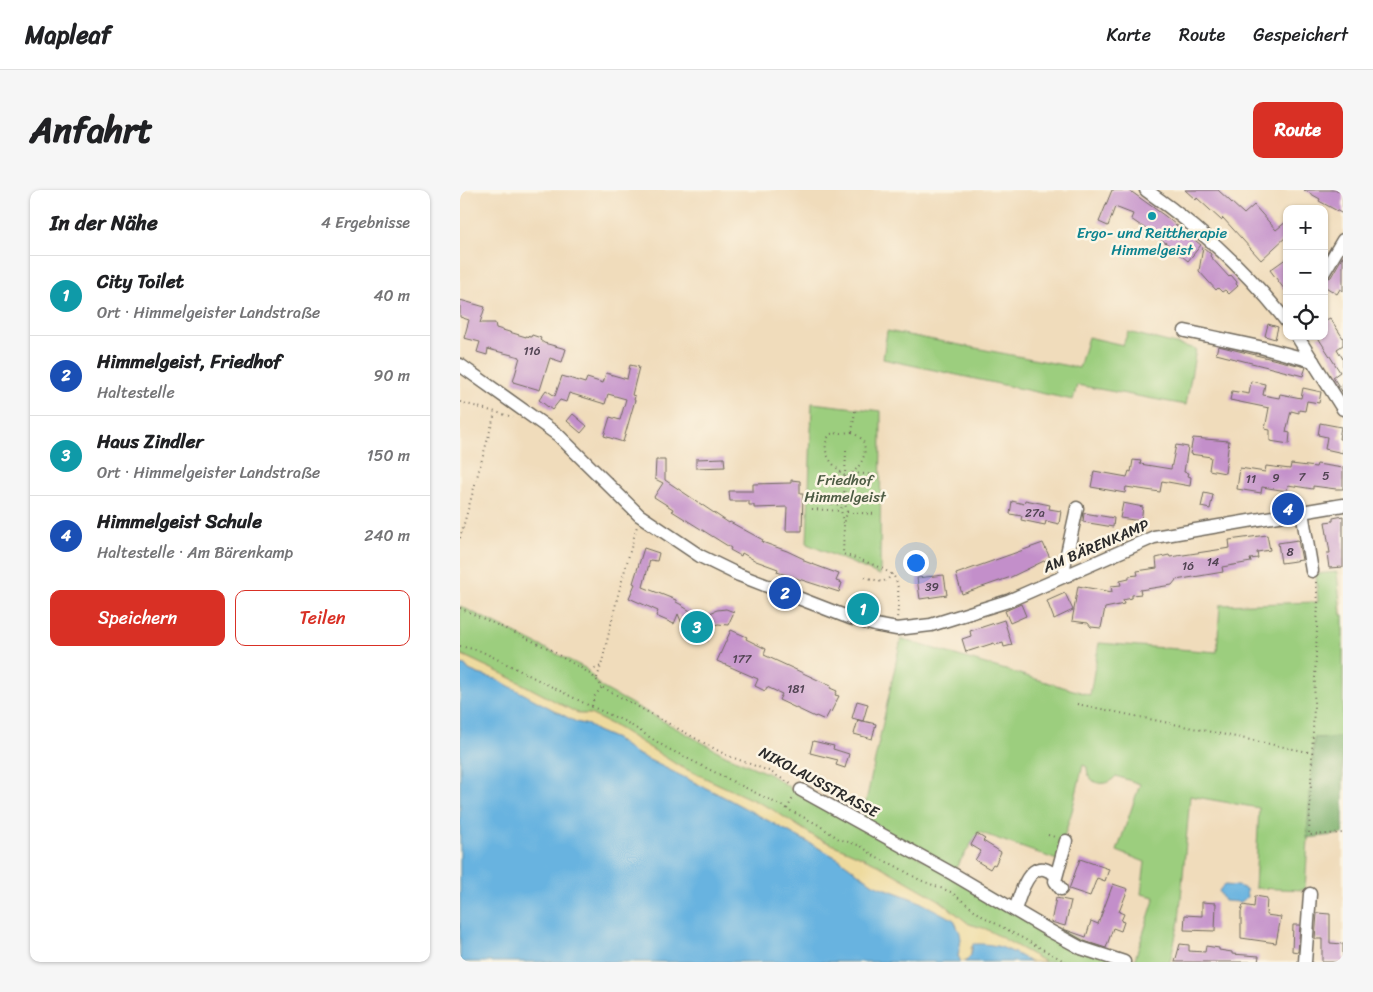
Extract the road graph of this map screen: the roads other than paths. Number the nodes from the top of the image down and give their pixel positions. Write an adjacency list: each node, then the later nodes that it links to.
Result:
1 (1146, 190): 4 (street)
2 (1343, 240): 3 (street)
3 (1328, 265)
4 (1283, 317)
5 (1185, 331): 7 (street)
6 (1300, 340): 7 (street)
7 (1313, 361): 9 (street)
8 (460, 365): 14 (street, AM BÄRENKAMP)
9 (1343, 409)
10 (1343, 505): 12 (street, AM BÄRENKAMP)
11 (1077, 508): 14 (street)
12 (1302, 512): 13 (street); 14 (street, AM BÄRENKAMP)
13 (1312, 571)
14 (1068, 575)
15 (798, 792): 20 (street, NIKOLAUSSTRASSE)
16 (1066, 841): 17 (street)
17 (1056, 874): 18 (street); 20 (street)
18 (1061, 888)
19 (1310, 894): 22 (street)
20 (1015, 910): 21 (street, NIKOLAUSSTRASSE)
21 (1124, 962)
22 (1305, 962)

